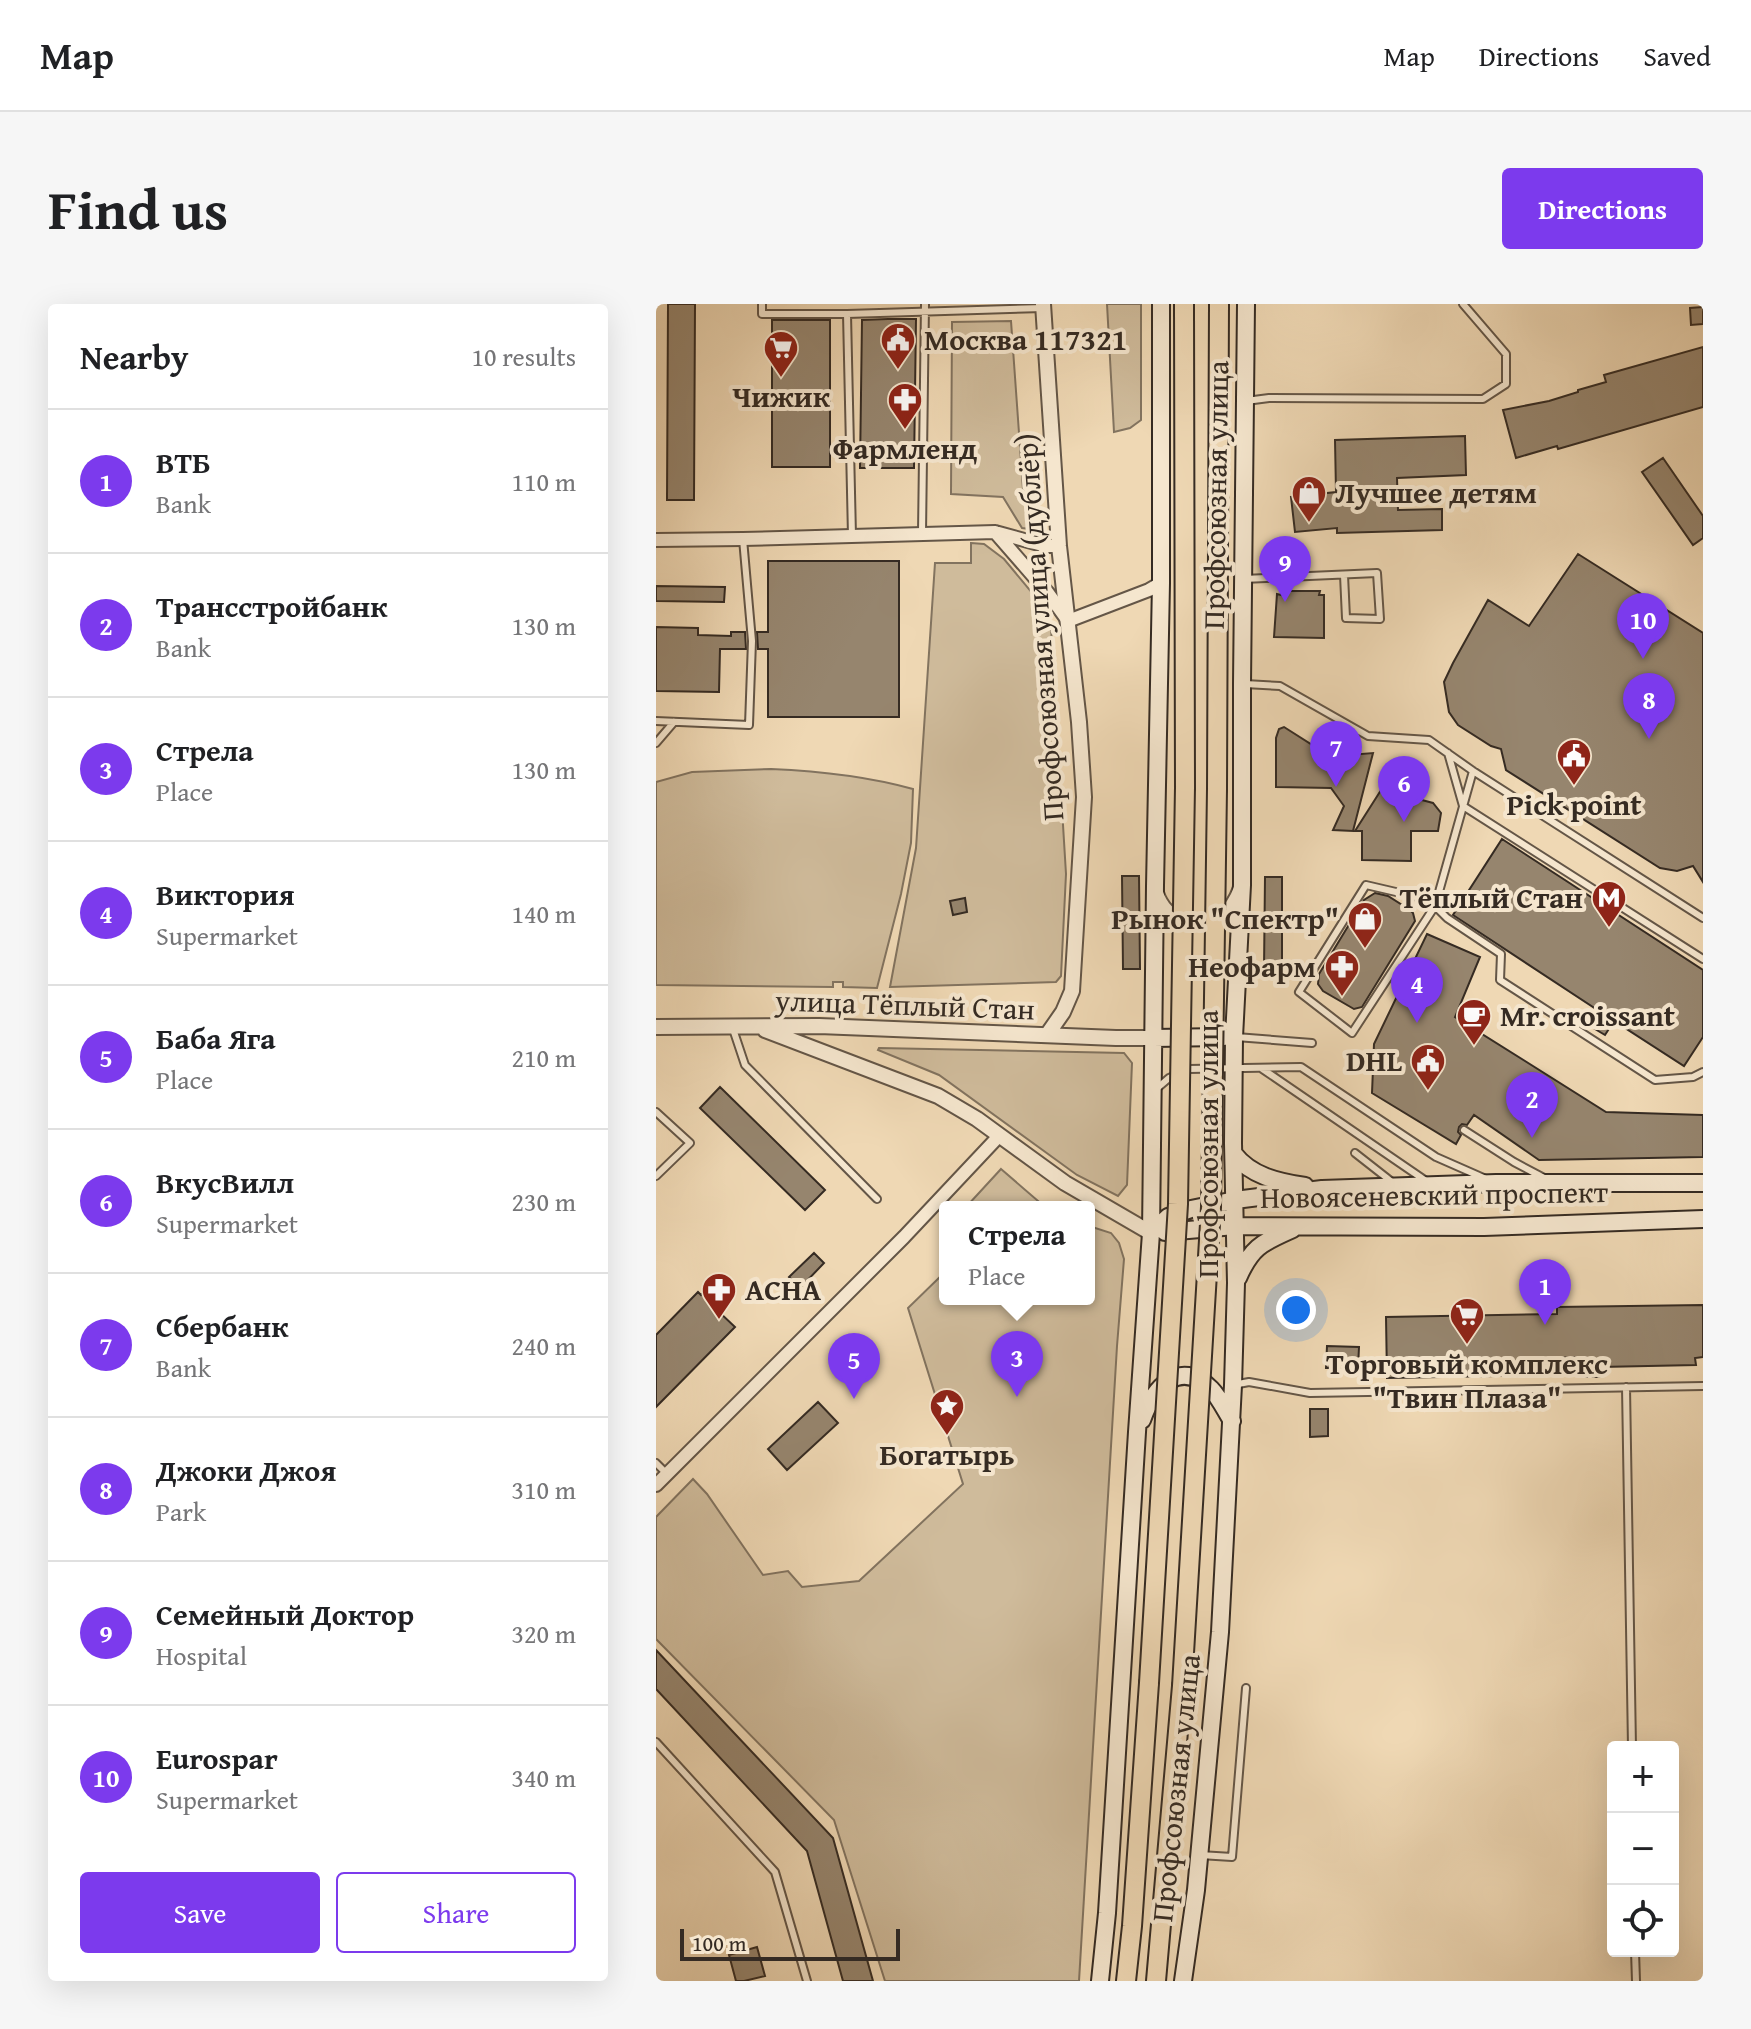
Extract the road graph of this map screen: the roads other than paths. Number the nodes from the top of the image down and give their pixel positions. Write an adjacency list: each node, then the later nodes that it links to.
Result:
1 (762, 304): 9 (lane)
2 (1161, 304): 19 (main road, Профсоюзная улица)
3 (1184, 304): 78 (main road, Профсоюзная улица, bridge)
4 (1219, 304): 79 (main road, Профсоюзная улица, bridge)
5 (1246, 304): 10 (main road, Профсоюзная улица)
6 (1463, 304): 10 (lane)
7 (1043, 306): 8 (lane); 16 (street, Профсоюзная улица (дублёр))
8 (925, 308): 9 (lane); 12 (lane)
9 (847, 314): 13 (lane)
10 (1246, 401): 18 (main road, Профсоюзная улица)
11 (995, 532): 12 (street); 16 (street); 20 (street)
12 (922, 533): 13 (street)
13 (852, 536): 14 (street)
14 (743, 539): 15 (street); 23 (lane)
15 (656, 540)
16 (1059, 546): 20 (street, Профсоюзная улица (дублёр))
17 (1344, 575): 17 (lane); 18 (lane)
18 (1243, 579): 21 (main road, Профсоюзная улица)
19 (1161, 583): 20 (street); 29 (main road, Профсоюзная улица)
20 (1068, 621): 36 (street, Профсоюзная улица (дублёр))
21 (1242, 684): 25 (lane); 28 (main road, Профсоюзная улица)
22 (656, 721): 23 (lane)
23 (674, 722): 24 (lane)
24 (656, 743)
25 (1448, 753): 26 (lane); 27 (lane)
26 (1473, 771): 27 (lane); 31 (lane)
27 (1463, 806): 30 (lane); 32 (lane)
28 (1242, 885): 29 (street); 37 (main road, Профсоюзная улица)
29 (1155, 886): 38 (main road, Профсоюзная улица)
30 (1435, 906): 30 (lane); 42 (lane)
31 (1703, 918)
32 (1703, 959)
33 (732, 1026): 34 (street, улица Тёплый Стан); 35 (street, улица Тёплый Стан); 56 (lane)
34 (656, 1027)
35 (757, 1027): 36 (street, улица Тёплый Стан); 46 (street)
36 (1047, 1035): 38 (street, улица Тёплый Стан)
37 (1241, 1037): 38 (main road); 39 (lane); 40 (main road, Профсоюзная улица)
38 (1153, 1038): 43 (main road, Профсоюзная улица)
39 (1312, 1043)
40 (1234, 1068): 41 (lane); 43 (lane); 48 (main road, Профсоюзная улица)
41 (1261, 1068): 50 (lane); 53 (lane)
42 (1703, 1072)
43 (1153, 1092): 61 (main road, Профсоюзная улица)
44 (656, 1112): 49 (lane)
45 (1464, 1130): 51 (lane)
46 (999, 1136): 61 (street); 69 (street)
47 (1355, 1153): 54 (lane)
48 (1234, 1154): 55 (main road); 57 (main road, Профсоюзная улица)
49 (656, 1176)
50 (1496, 1183): 51 (main road, Новоясеневский проспект); 53 (main road, Новоясеневский проспект)
51 (1554, 1183): 52 (main road, Новоясеневский проспект)
52 (1703, 1183)
53 (1433, 1186): 54 (main road, Новоясеневский проспект)
54 (1398, 1187): 55 (main road, Новоясеневский проспект)
55 (1322, 1189): 57 (main road, Новоясеневский проспект)
56 (877, 1199)
57 (1235, 1200): 59 (main road, Профсоюзная улица); 61 (main road, Новоясеневский проспект)
58 (1703, 1219): 60 (main road, Новоясеневский проспект)
59 (1235, 1226): 60 (main road, Новоясеневский проспект); 61 (main road, Новоясеневский проспект); 62 (main road, Профсоюзная улица)
60 (1302, 1226): 62 (main road)
61 (1151, 1233): 67 (main road, Профсоюзная улица)
62 (1236, 1283): 63 (main road, Профсоюзная улица)
63 (1233, 1385): 65 (lane); 66 (main road, Профсоюзная улица)
64 (1703, 1386): 65 (lane)
65 (1626, 1387): 72 (lane)
66 (1232, 1421): 67 (main road); 74 (main road, Профсоюзная улица)
67 (1137, 1432): 77 (main road, Профсоюзная улица)
68 (656, 1463): 69 (lane)
69 (667, 1474): 70 (street)
70 (656, 1485)
71 (1246, 1688): 74 (lane)
72 (1632, 1741)
73 (656, 1742): 76 (lane)
74 (1199, 1855): 80 (main road, Профсоюзная улица)
75 (1635, 1957): 81 (lane)
76 (807, 1981)
77 (1100, 1981)
78 (1126, 1981)
79 (1156, 1981)
80 (1183, 1981)
81 (1636, 1981)

